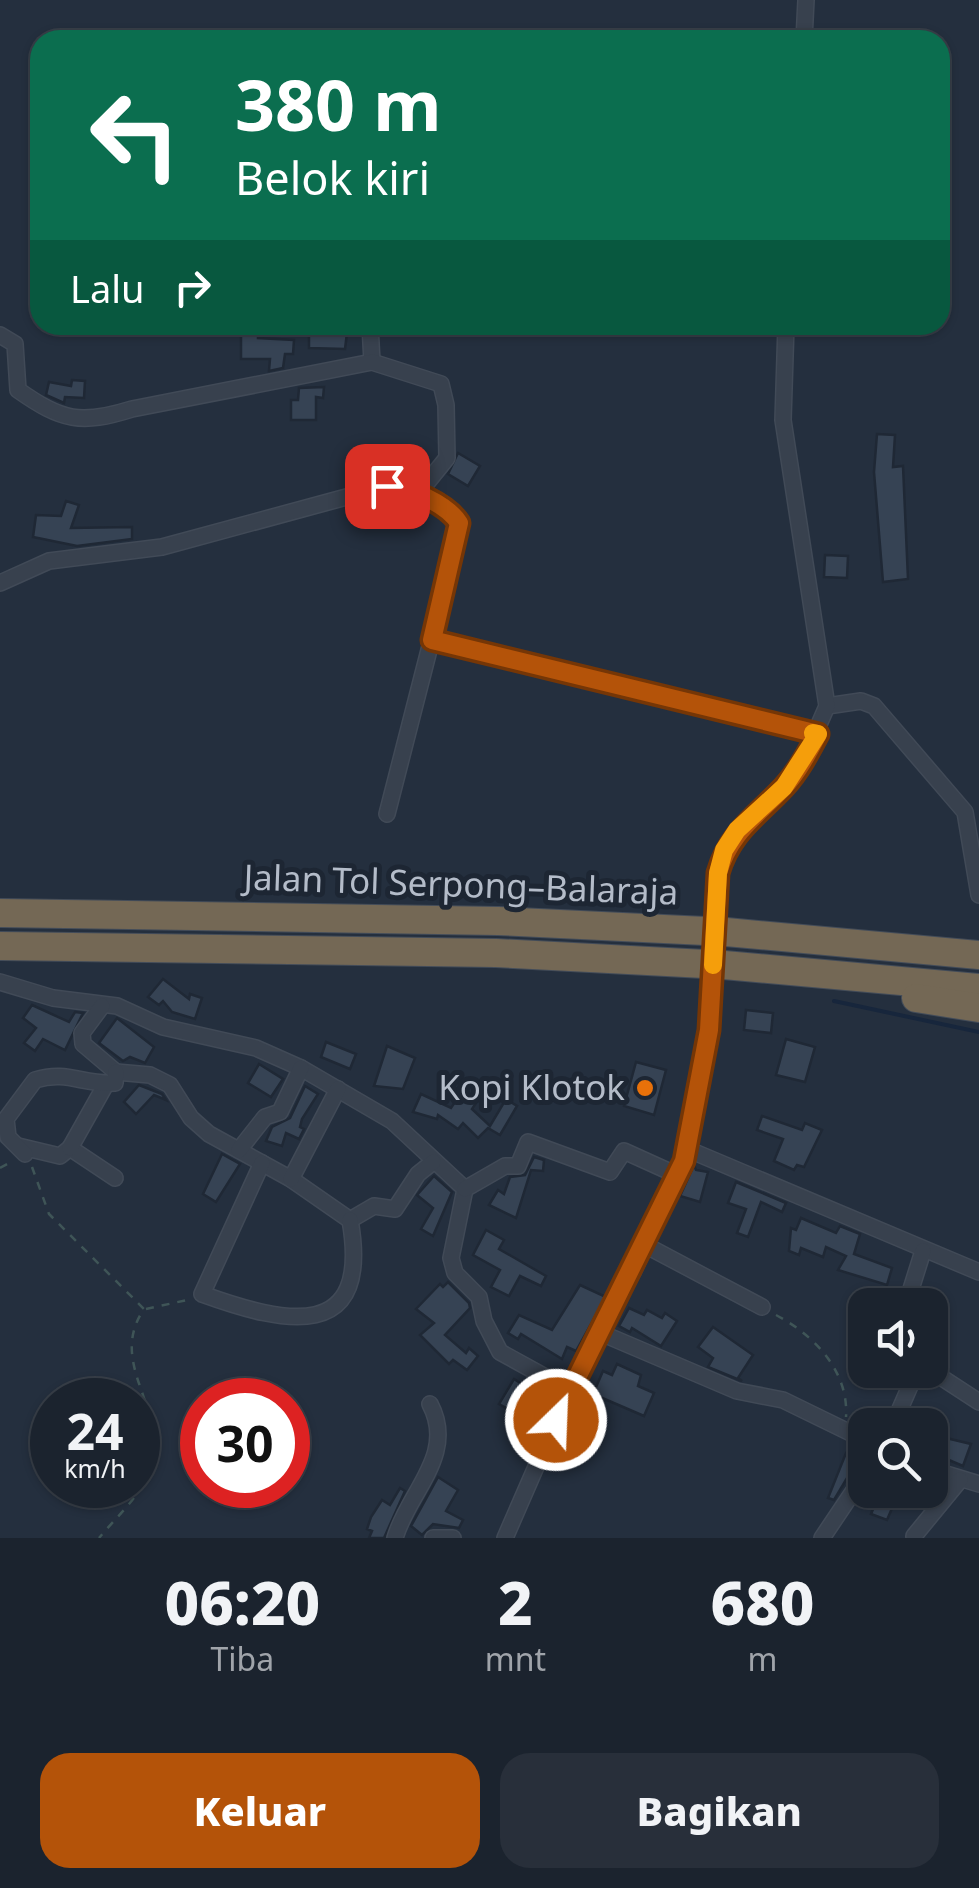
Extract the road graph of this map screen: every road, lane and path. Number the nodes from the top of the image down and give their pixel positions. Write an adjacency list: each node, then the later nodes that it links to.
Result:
1 (806, 0): 2 (street)
2 (804, 30)
3 (0, 334): 6 (street)
4 (371, 335): 6 (street)
5 (786, 335): 10 (street)
6 (372, 362): 7 (street)
7 (417, 495): 8 (street); 9 (street)
8 (0, 583)
9 (432, 640): 11 (street); 12 (street)
10 (827, 706): 11 (street); 13 (street)
11 (818, 734): 28 (street, bridge)
12 (387, 814)
13 (979, 895)
14 (0, 913): 16 (highway, Jalan Tol Serpong–Balaraja)
15 (0, 946): 17 (highway, Jalan Tol Serpong–Balaraja)
16 (979, 956)
17 (724, 964): 19 (highway, Jalan Tol Serpong–Balaraja); 21 (highway)
18 (0, 982): 20 (street)
19 (979, 988)
20 (102, 1006): 22 (street); 23 (street)
21 (979, 1008)
22 (301, 1068): 24 (street); 27 (street)
23 (111, 1078): 25 (street); 26 (street); 27 (street)
24 (338, 1090): 29 (street); 33 (street)
25 (70, 1148): 26 (street); 32 (street)
26 (21, 1150): 42 (path)
27 (239, 1150): 30 (street)
28 (687, 1150): 31 (street); 37 (street)
29 (433, 1162): 34 (street); 35 (street)
30 (262, 1163): 33 (street); 40 (street)
31 (678, 1175): 34 (street); 36 (street)
32 (115, 1178)
33 (291, 1179): 35 (street)
34 (465, 1189): 45 (street)
35 (350, 1220): 40 (street)
36 (645, 1245): 41 (street); 43 (street)
37 (923, 1250): 38 (street); 39 (street)
38 (979, 1272)
39 (911, 1288)
40 (202, 1294): 42 (path)
41 (762, 1306): 48 (path)
42 (144, 1309): 55 (path)
43 (602, 1333): 45 (street); 48 (street)
44 (948, 1382): 46 (street)
45 (569, 1390): 59 (street)
46 (979, 1402)
47 (430, 1404): 56 (street)
48 (846, 1430)
49 (979, 1464): 52 (street)
50 (948, 1476): 51 (street)
51 (960, 1480): 52 (street); 54 (street)
52 (979, 1486)
53 (848, 1499): 60 (street)
54 (914, 1536)
55 (99, 1538)
56 (395, 1538)
57 (433, 1538): 58 (street)
58 (453, 1538)
59 (505, 1538)
60 (822, 1538)

